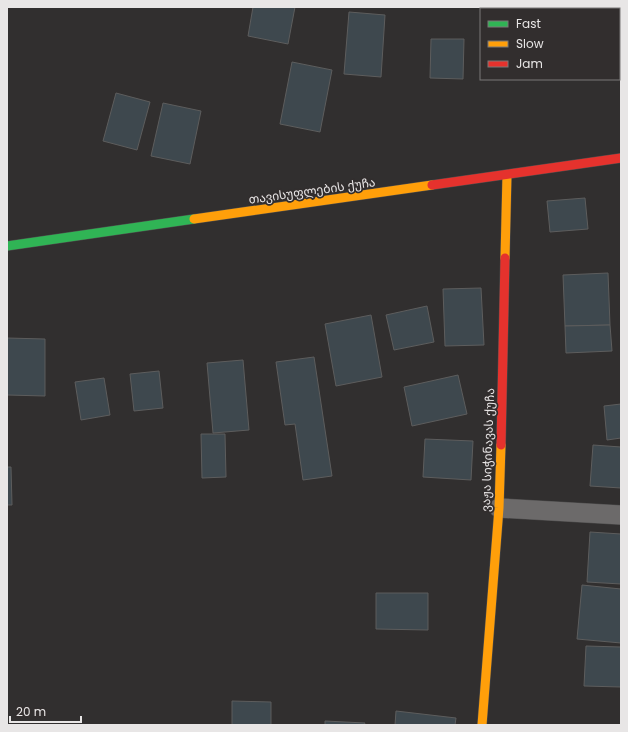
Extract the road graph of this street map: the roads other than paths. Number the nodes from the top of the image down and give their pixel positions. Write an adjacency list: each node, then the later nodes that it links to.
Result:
1 (621, 158): 2 (main road, თავისუფლების ქუჩა)
2 (507, 175): 3 (main road, თავისუფლების ქუჩა); 4 (main road, ვაჟა სიჭინავას ქუჩა)
3 (7, 246)
4 (499, 508): 5 (street); 6 (main road, ვაჟა სიჭინავას ქუჩა)
5 (621, 514)
6 (482, 725)

